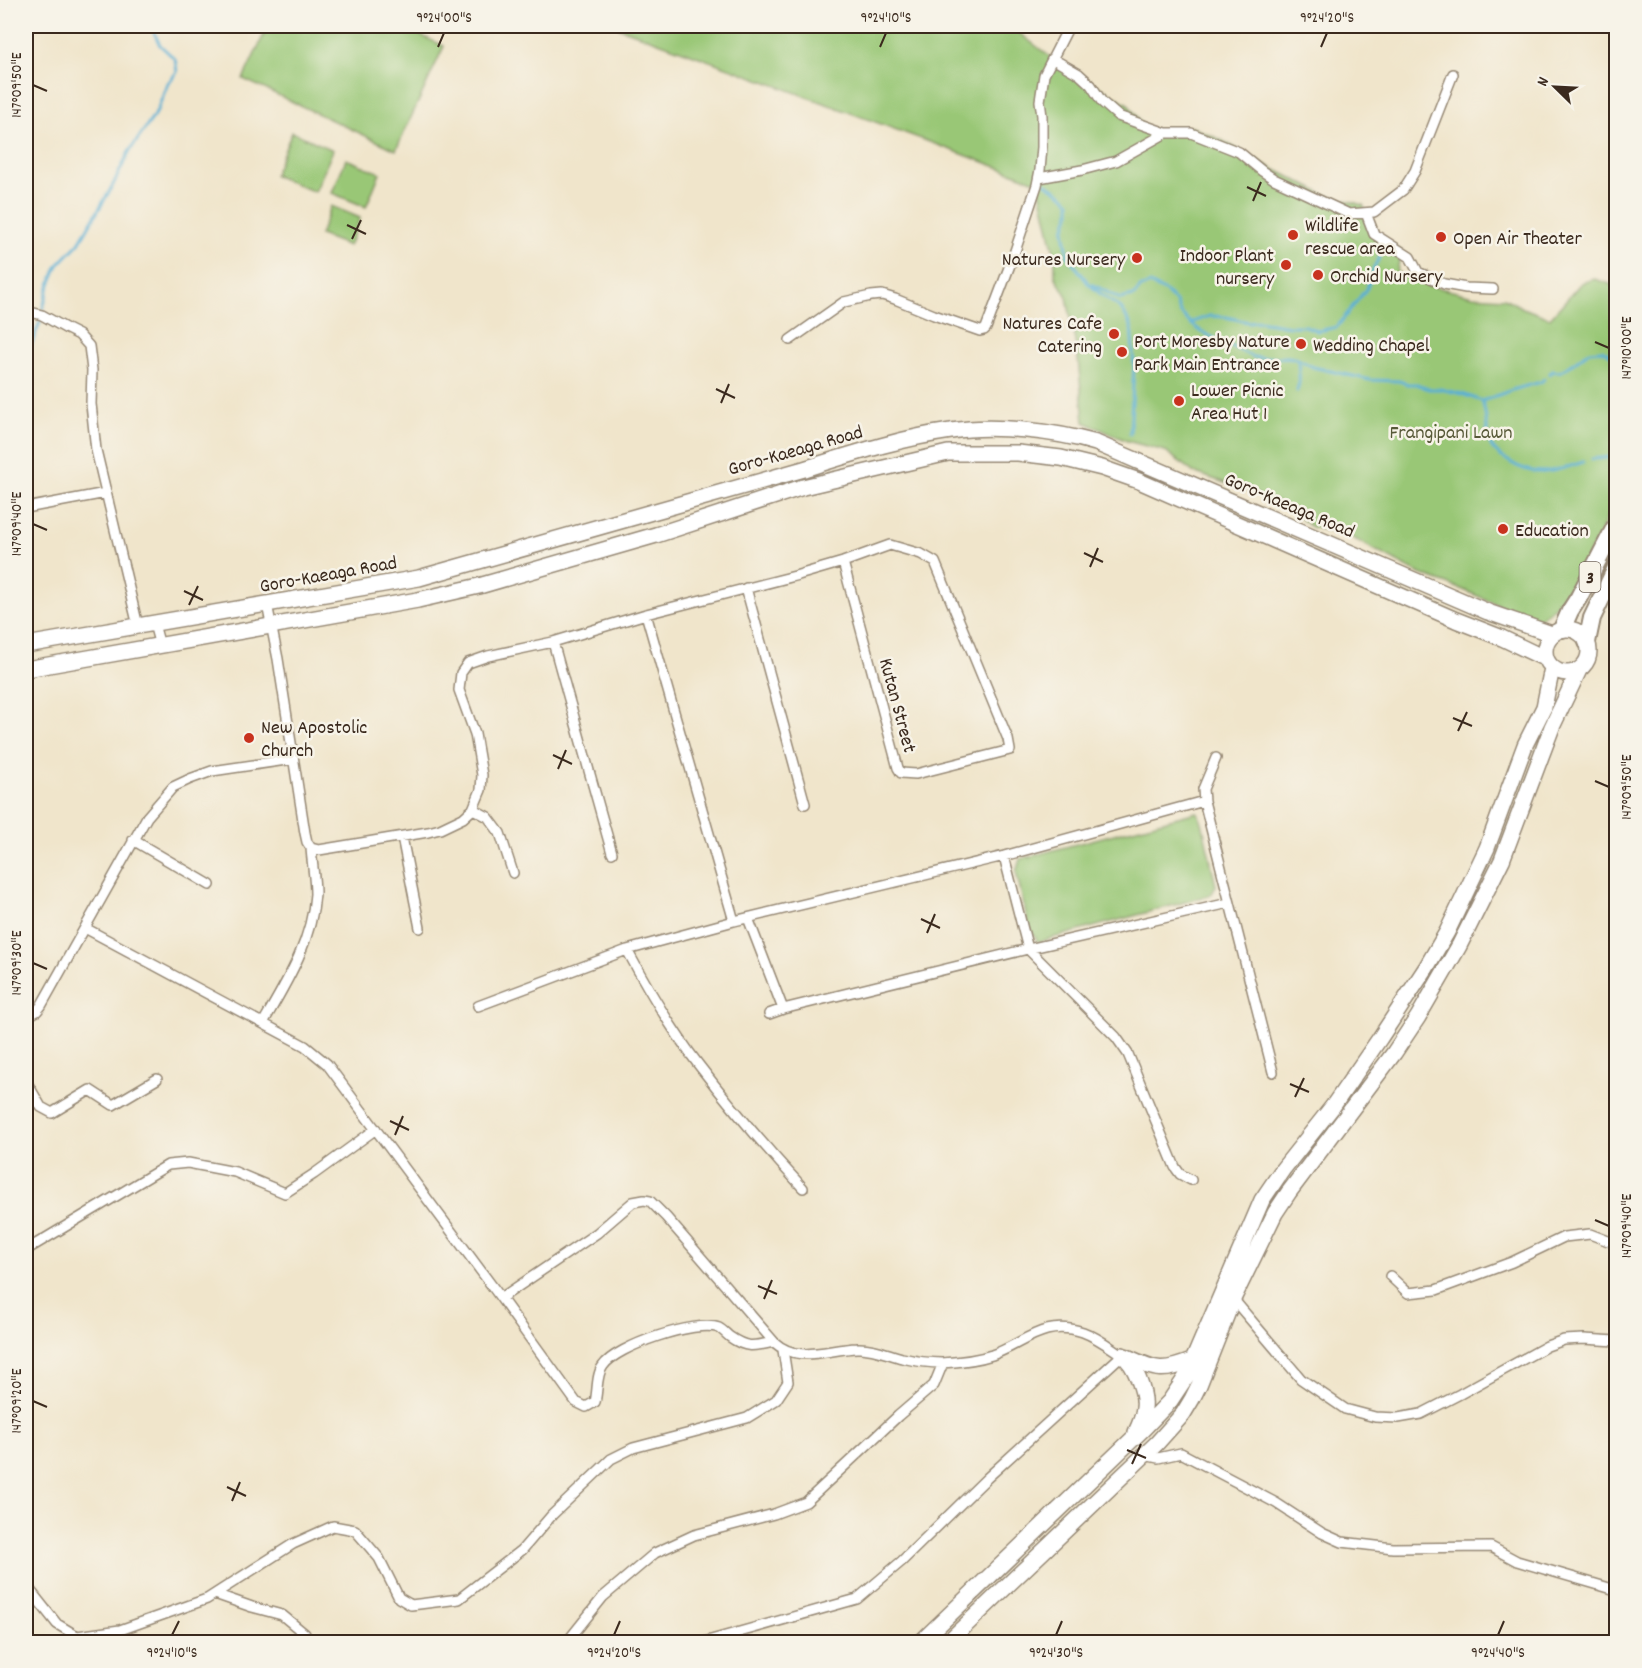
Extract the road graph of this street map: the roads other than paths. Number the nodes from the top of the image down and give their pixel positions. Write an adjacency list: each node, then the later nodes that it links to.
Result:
1 (1069, 26): 2 (street)
2 (1053, 59): 4 (street); 5 (street)
3 (1453, 74): 6 (street)
4 (1166, 133): 5 (street); 6 (street)
5 (1038, 178): 9 (street)
6 (1366, 213): 7 (street)
7 (1493, 289)
8 (26, 311): 10 (street)
9 (790, 340)
10 (106, 493): 11 (street); 19 (street)
11 (26, 508)
12 (1617, 525): 21 (highway, 3)
13 (843, 562): 13 (street, Kutan Street); 15 (street)
14 (1617, 568): 23 (highway, 3)
15 (746, 588): 17 (street); 32 (street)
16 (267, 604): 18 (main road, Goro-Kaeaga Road); 20 (street); 21 (main road, Goro-Kaeaga Road)
17 (646, 614): 22 (street); 43 (street)
18 (154, 624): 19 (main road, Goro-Kaeaga Road); 25 (street)
19 (138, 626): 24 (main road, Goro-Kaeaga Road)
20 (272, 627): 25 (main road, Goro-Kaeaga Road); 26 (main road, Goro-Kaeaga Road); 30 (street)
21 (1557, 632): 23 (main road); 26 (main road)
22 (553, 642): 33 (street); 37 (street)
23 (1587, 642): 28 (main road)
24 (26, 645)
25 (160, 646): 27 (main road, Goro-Kaeaga Road)
26 (1549, 663): 28 (main road); 68 (main road)
27 (26, 669)
28 (1579, 670): 63 (main road)
29 (1216, 758): 31 (street)
30 (293, 759): 35 (street); 36 (street)
31 (1204, 801): 38 (street); 41 (street)
32 (805, 804)
33 (473, 809): 34 (street); 39 (street)
34 (402, 837): 36 (street); 45 (street)
35 (134, 840): 40 (street); 44 (street)
36 (311, 848): 52 (street)
37 (612, 854)
38 (1004, 856): 42 (street); 46 (street)
39 (513, 873)
40 (210, 885)
41 (1229, 903): 46 (street); 53 (street)
42 (748, 918): 43 (street); 49 (street)
43 (734, 921): 47 (street)
44 (85, 928): 51 (street); 52 (street)
45 (420, 928)
46 (1028, 949): 49 (street); 57 (street)
47 (627, 950): 48 (street); 58 (street)
48 (478, 1006)
49 (783, 1009): 50 (street)
50 (769, 1014)
51 (26, 1017)
52 (263, 1023): 56 (street)
53 (1273, 1072)
54 (157, 1079): 55 (street)
55 (26, 1081)
56 (376, 1129): 60 (street); 62 (street)
57 (1191, 1180)
58 (802, 1188)
59 (1617, 1244): 61 (street)
60 (26, 1250)
61 (1390, 1276)
62 (501, 1298): 65 (street); 65 (street)
63 (1233, 1299): 64 (street); 71 (main road)
64 (1617, 1341)
65 (774, 1342): 66 (street)
66 (783, 1350): 69 (street); 74 (street)
67 (1122, 1355): 68 (main road); 69 (street); 70 (main road); 77 (street)
68 (1194, 1360): 70 (main road)
69 (943, 1363): 76 (street)
70 (1132, 1440): 78 (main road)
71 (1144, 1455): 73 (street); 79 (main road)
72 (26, 1585): 74 (street)
73 (1617, 1590)
74 (215, 1594): 75 (street)
75 (306, 1642)
76 (567, 1642)
77 (704, 1642)
78 (921, 1642)
79 (948, 1642)

